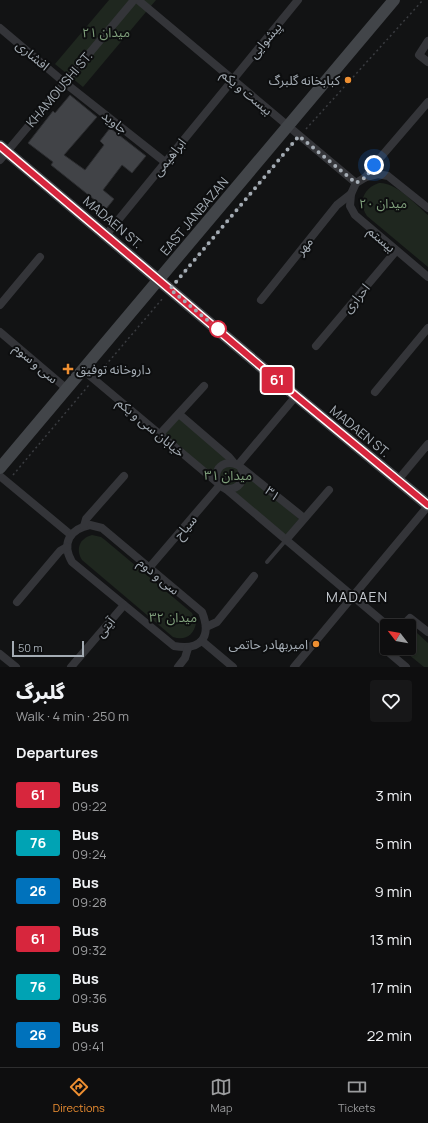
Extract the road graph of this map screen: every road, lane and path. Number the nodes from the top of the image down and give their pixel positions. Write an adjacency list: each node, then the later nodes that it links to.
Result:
1 (134, 0): 10 (street, KHAMOUSHI ST.)
2 (138, 0): 9 (street, بیست و یکم)
3 (298, 0): 9 (street, پیشوایی)
4 (394, 0): 12 (main road, EAST JANBAZAN)
5 (423, 0): 13 (path)
6 (0, 28): 10 (street, افشاری)
7 (428, 42): 8 (street)
8 (428, 62)
9 (232, 79): 12 (street, بیست و یکم); 15 (street, ابراهیمی)
10 (65, 83): 14 (street, KHAMOUSHI ST.); 15 (street, جاوید)
11 (428, 102): 16 (street)
12 (288, 126): 13 (street, بیست و یکم); 24 (main road, EAST JANBAZAN)
13 (299, 136): 17 (street, بیست و یکم); 25 (path)
14 (2, 153): 20 (main road, MADAEN ST.)
15 (165, 162): 20 (street, ابراهیمی)
16 (366, 177): 17 (street); 19 (street)
17 (356, 183): 18 (street)
18 (351, 194): 21 (street, بیستم); 26 (street, مهر)
19 (428, 208)
20 (106, 235): 24 (main road, MADAEN ST.)
21 (396, 251): 23 (street, بیستم); 31 (street, احراری)
22 (40, 257): 27 (street)
23 (428, 277)
24 (159, 279): 25 (main road, MADAEN ST.); 32 (main road, EAST JANBAZAN)
25 (170, 289): 33 (path); 37 (main road, MADAEN ST.)
26 (260, 300)
27 (0, 305)
28 (428, 328): 36 (street)
29 (3, 335): 30 (street, سی و سوم); 35 (street, سی و سوم)
30 (0, 344)
31 (316, 346)
32 (83, 370): 33 (street, خیابان سی و یکم); 35 (main road, EAST JANBAZAN)
33 (94, 379): 39 (street, خیابان سی و یکم); 46 (path)
34 (204, 386): 38 (street)
35 (67, 389): 42 (main road, EAST JANBAZAN)
36 (375, 392)
37 (296, 396): 41 (street); 45 (main road, MADAEN ST.)
38 (179, 414): 39 (street); 41 (street, ۳۱)
39 (160, 434): 47 (street, خیابان سی و یکم)
40 (428, 444): 45 (street)
41 (237, 465): 47 (street); 47 (street); 50 (street, ۳۱)
42 (0, 468)
43 (0, 476): 46 (street)
44 (124, 476): 51 (street)
45 (398, 480): 49 (main road, MADAEN ST.)
46 (7, 482): 52 (street)
47 (222, 486): 53 (street, خیابان سی و یکم); 56 (street, سیاح)
48 (329, 490): 50 (street)
49 (428, 505): 58 (street)
50 (304, 518): 53 (street)
51 (84, 526): 52 (street); 56 (street, سی و دوم)
52 (71, 535): 54 (street)
53 (286, 540): 55 (lane); 58 (street, خیابان سی و یکم)
54 (67, 547): 59 (street); 60 (street)
55 (267, 562)
56 (149, 568): 63 (street, سی و دوم)
57 (254, 576): 63 (street)
58 (353, 596): 61 (street, خیابان سی و یکم); 73 (street)
59 (17, 602)
60 (124, 605): 66 (street); 70 (street, آیتی)
61 (380, 619)
62 (416, 623): 64 (street)
63 (206, 627): 65 (street)
64 (428, 632)
65 (202, 641): 66 (street); 72 (street)
66 (188, 648): 71 (street)
67 (0, 654): 69 (street)
68 (392, 655): 74 (street)
69 (16, 667)
70 (71, 667)
71 (178, 667)
72 (233, 667)
73 (294, 667)
74 (406, 667)

